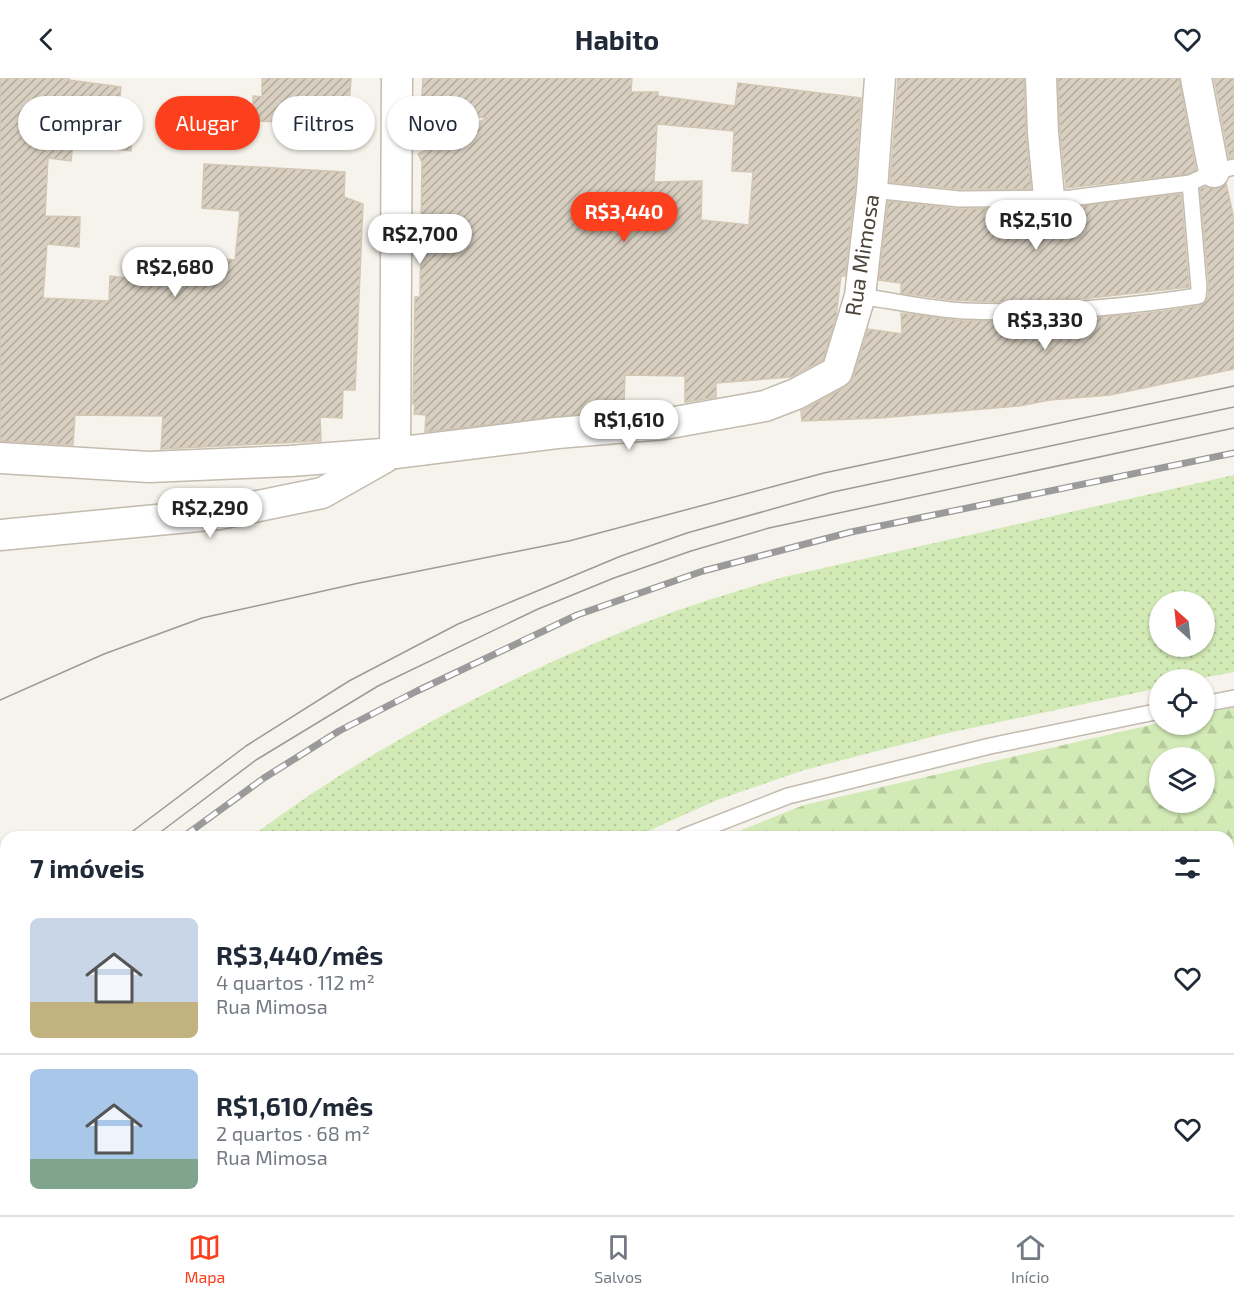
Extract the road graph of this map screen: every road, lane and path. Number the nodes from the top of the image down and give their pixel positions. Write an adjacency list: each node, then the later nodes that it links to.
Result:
1 (397, 78): 9 (street)
2 (880, 78): 6 (street, Rua Mimosa)
3 (1041, 78): 7 (street)
4 (1196, 78): 5 (street)
5 (1213, 174): 7 (lane); 8 (lane)
6 (872, 190): 7 (lane); 8 (street, Rua Mimosa)
7 (1049, 197)
8 (860, 296): 9 (street, Rua Mimosa)
9 (394, 453): 10 (street, Rua Mimosa); 11 (street)
10 (0, 458)
11 (0, 535)
12 (1234, 698): 13 (lane)
13 (1215, 702)
14 (1149, 713): 15 (lane)
15 (699, 831)

